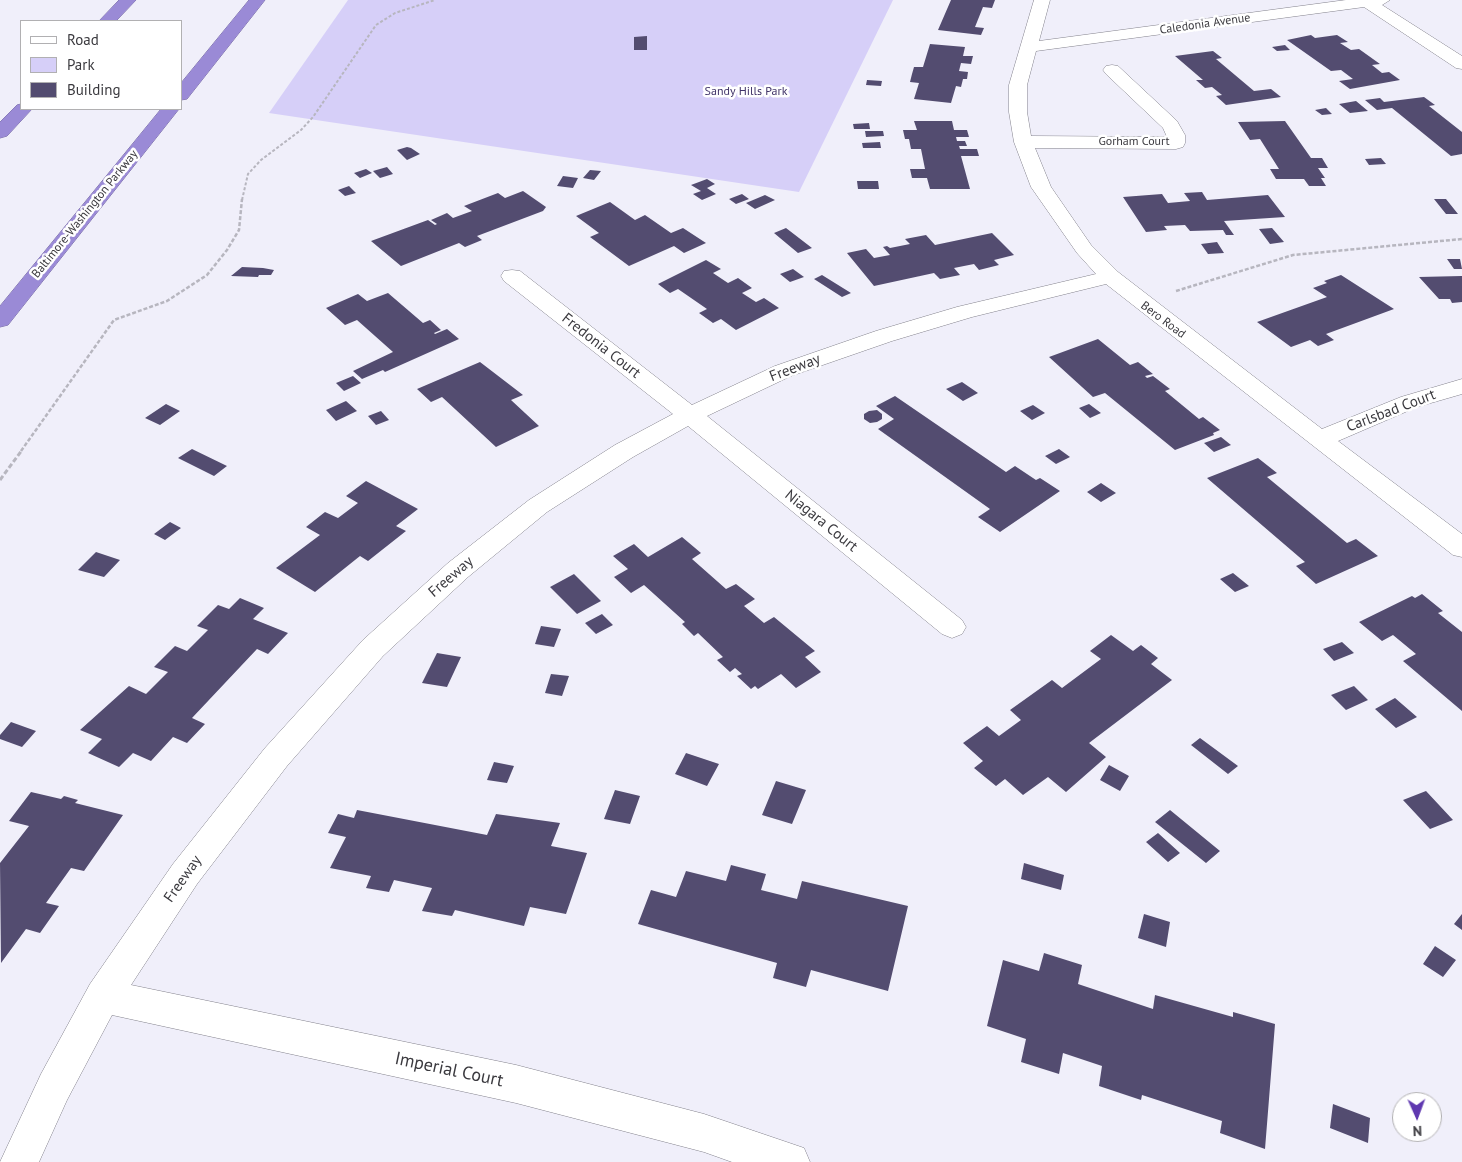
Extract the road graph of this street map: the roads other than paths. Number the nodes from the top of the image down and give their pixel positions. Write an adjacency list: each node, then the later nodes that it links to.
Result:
1 (128, 0): 5 (highway)
2 (257, 0): 9 (highway)
3 (1042, 0): 6 (street, Bero Road)
4 (1375, 1): 6 (street, Caledonia Avenue); 7 (street)
5 (108, 20)
6 (1028, 47): 13 (street, Bero Road)
7 (1462, 64)
8 (1112, 70): 13 (street, Gorham Court)
9 (182, 93)
10 (22, 110): 12 (highway)
11 (169, 110): 16 (highway, Baltimore-Washington Parkway)
12 (0, 132)
13 (1023, 142): 15 (street, Bero Road)
14 (512, 276): 18 (street, Fredonia Court)
15 (1110, 277): 18 (street, Freeway); 19 (street, Bero Road)
16 (0, 320)
17 (1462, 386): 19 (street, Carlsbad Court)
18 (690, 415): 21 (street, Niagara Court); 22 (street, Freeway)
19 (1320, 439): 20 (street, Bero Road)
20 (1462, 548)
21 (952, 627)
22 (103, 996): 23 (street, Freeway); 24 (street, Imperial Court)
23 (19, 1162)
24 (790, 1162)

